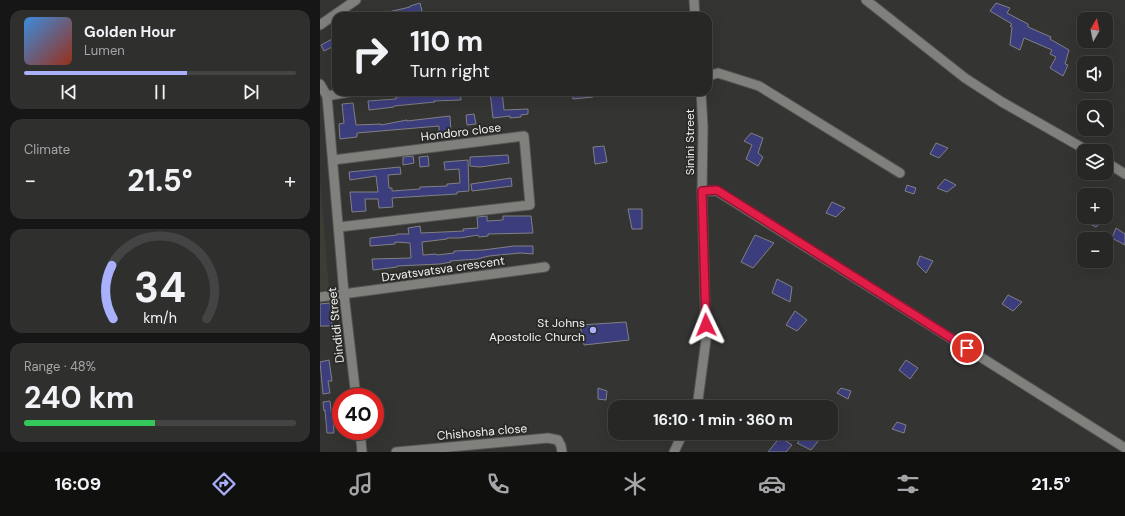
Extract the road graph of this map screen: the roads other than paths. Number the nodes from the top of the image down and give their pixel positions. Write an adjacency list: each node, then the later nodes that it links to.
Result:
1 (356, 0): 4 (street)
2 (694, 0): 5 (street)
3 (866, 0): 13 (street)
4 (339, 12)
5 (695, 12)
6 (332, 17): 7 (street)
7 (320, 25)
8 (712, 75): 16 (street)
9 (320, 84): 11 (street, Dindidi Street)
10 (332, 95): 11 (street)
11 (327, 96): 14 (street, Dindidi Street)
12 (701, 96): 18 (street, Sinini Street)
13 (1077, 145)
14 (333, 160): 19 (street, Dindidi Street); 19 (street, Hondoro close)
15 (1113, 166): 17 (street)
16 (900, 173)
17 (1125, 174)
18 (702, 191): 24 (street, Sinini Street); 27 (street)
19 (339, 227): 21 (street, Dindidi Street)
20 (545, 267): 21 (street, Dzvatsvatsva crescent)
21 (344, 294): 22 (street, Dzvatsvatsva crescent); 23 (street, Dindidi Street)
22 (320, 297)
23 (355, 388)
24 (698, 400)
25 (361, 440): 28 (street)
26 (680, 440): 31 (street)
27 (1125, 448)
28 (362, 452)
29 (396, 452): 30 (street, Chishosha close)
30 (562, 452)
31 (674, 452)

